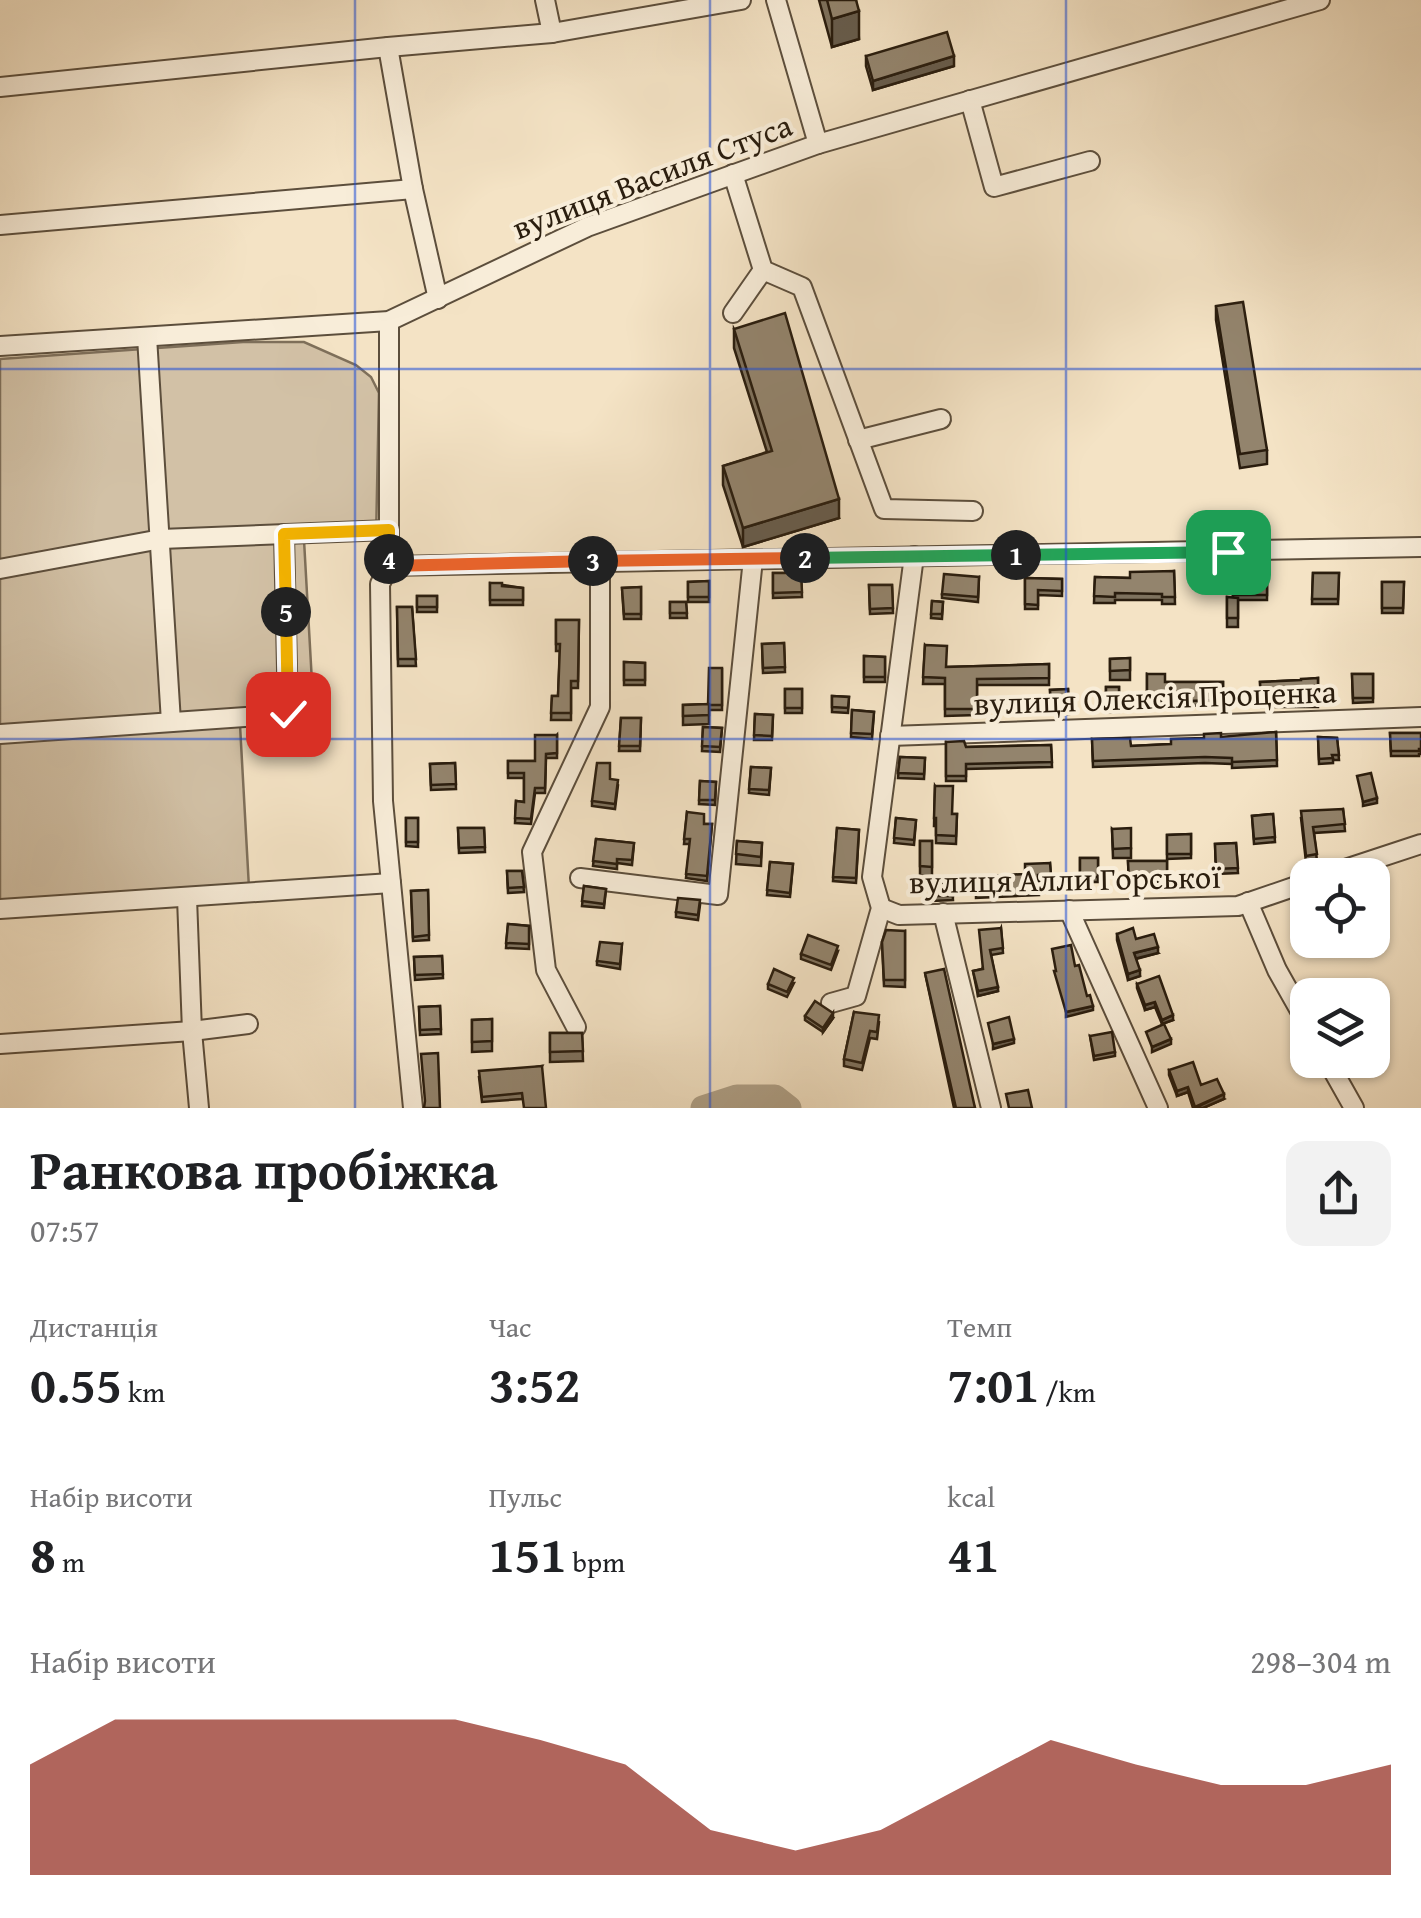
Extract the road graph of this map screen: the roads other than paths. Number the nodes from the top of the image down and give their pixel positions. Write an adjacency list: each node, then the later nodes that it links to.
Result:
1 (545, 0): 5 (street)
2 (741, 0): 5 (street)
3 (776, 0): 9 (street)
4 (1320, 0): 8 (street, вулиця Василя Стуса)
5 (552, 33): 6 (street)
6 (388, 47): 7 (street); 12 (street)
7 (0, 86)
8 (970, 100): 9 (street, вулиця Василя Стуса); 10 (street)
9 (818, 144): 11 (street, вулиця Василя Стуса)
10 (1090, 161)
11 (733, 174): 14 (street); 15 (street, вулиця Василя Стуса)
12 (412, 189): 13 (street); 15 (street)
13 (0, 225)
14 (763, 270): 16 (street); 21 (street)
15 (438, 299): 17 (street, вулиця Василя Стуса)
16 (733, 312)
17 (389, 321): 18 (street, вулиця Василя Стуса); 23 (street)
18 (146, 336): 19 (street, вулиця Василя Стуса); 25 (street)
19 (0, 346)
20 (941, 420): 21 (street)
21 (858, 440): 22 (street)
22 (973, 511)
23 (389, 530): 24 (street); 30 (street)
24 (284, 534): 25 (street); 33 (street)
25 (161, 539): 31 (street); 33 (street)
26 (1421, 547): 27 (street)
27 (914, 556): 28 (street); 35 (street)
28 (754, 558): 29 (street); 38 (street)
29 (600, 561): 30 (street); 50 (street)
30 (389, 566): 39 (street)
31 (0, 570)
32 (1421, 718): 35 (street, вулиця Олексія Проценка)
33 (171, 722): 34 (street)
34 (0, 734)
35 (890, 736): 43 (street)
36 (1420, 846): 37 (street)
37 (1382, 858)
38 (580, 878)
39 (391, 884): 41 (street); 55 (street)
40 (1290, 888): 42 (street, вулиця Алли Горської)
41 (187, 898): 44 (street); 51 (street)
42 (1248, 902): 45 (street, вулиця Алли Горської); 47 (street)
43 (881, 908): 46 (street, вулиця Алли Горської); 48 (street)
44 (0, 909)
45 (1070, 910): 46 (street, вулиця Алли Горської); 57 (street)
46 (943, 914): 56 (street)
47 (1290, 993)
48 (831, 1003)
49 (248, 1024): 51 (street)
50 (576, 1028)
51 (192, 1031): 52 (street); 54 (street)
52 (0, 1044)
53 (1337, 1078): 58 (street)
54 (198, 1108)
55 (414, 1108)
56 (991, 1108)
57 (1158, 1108)
58 (1354, 1108)

